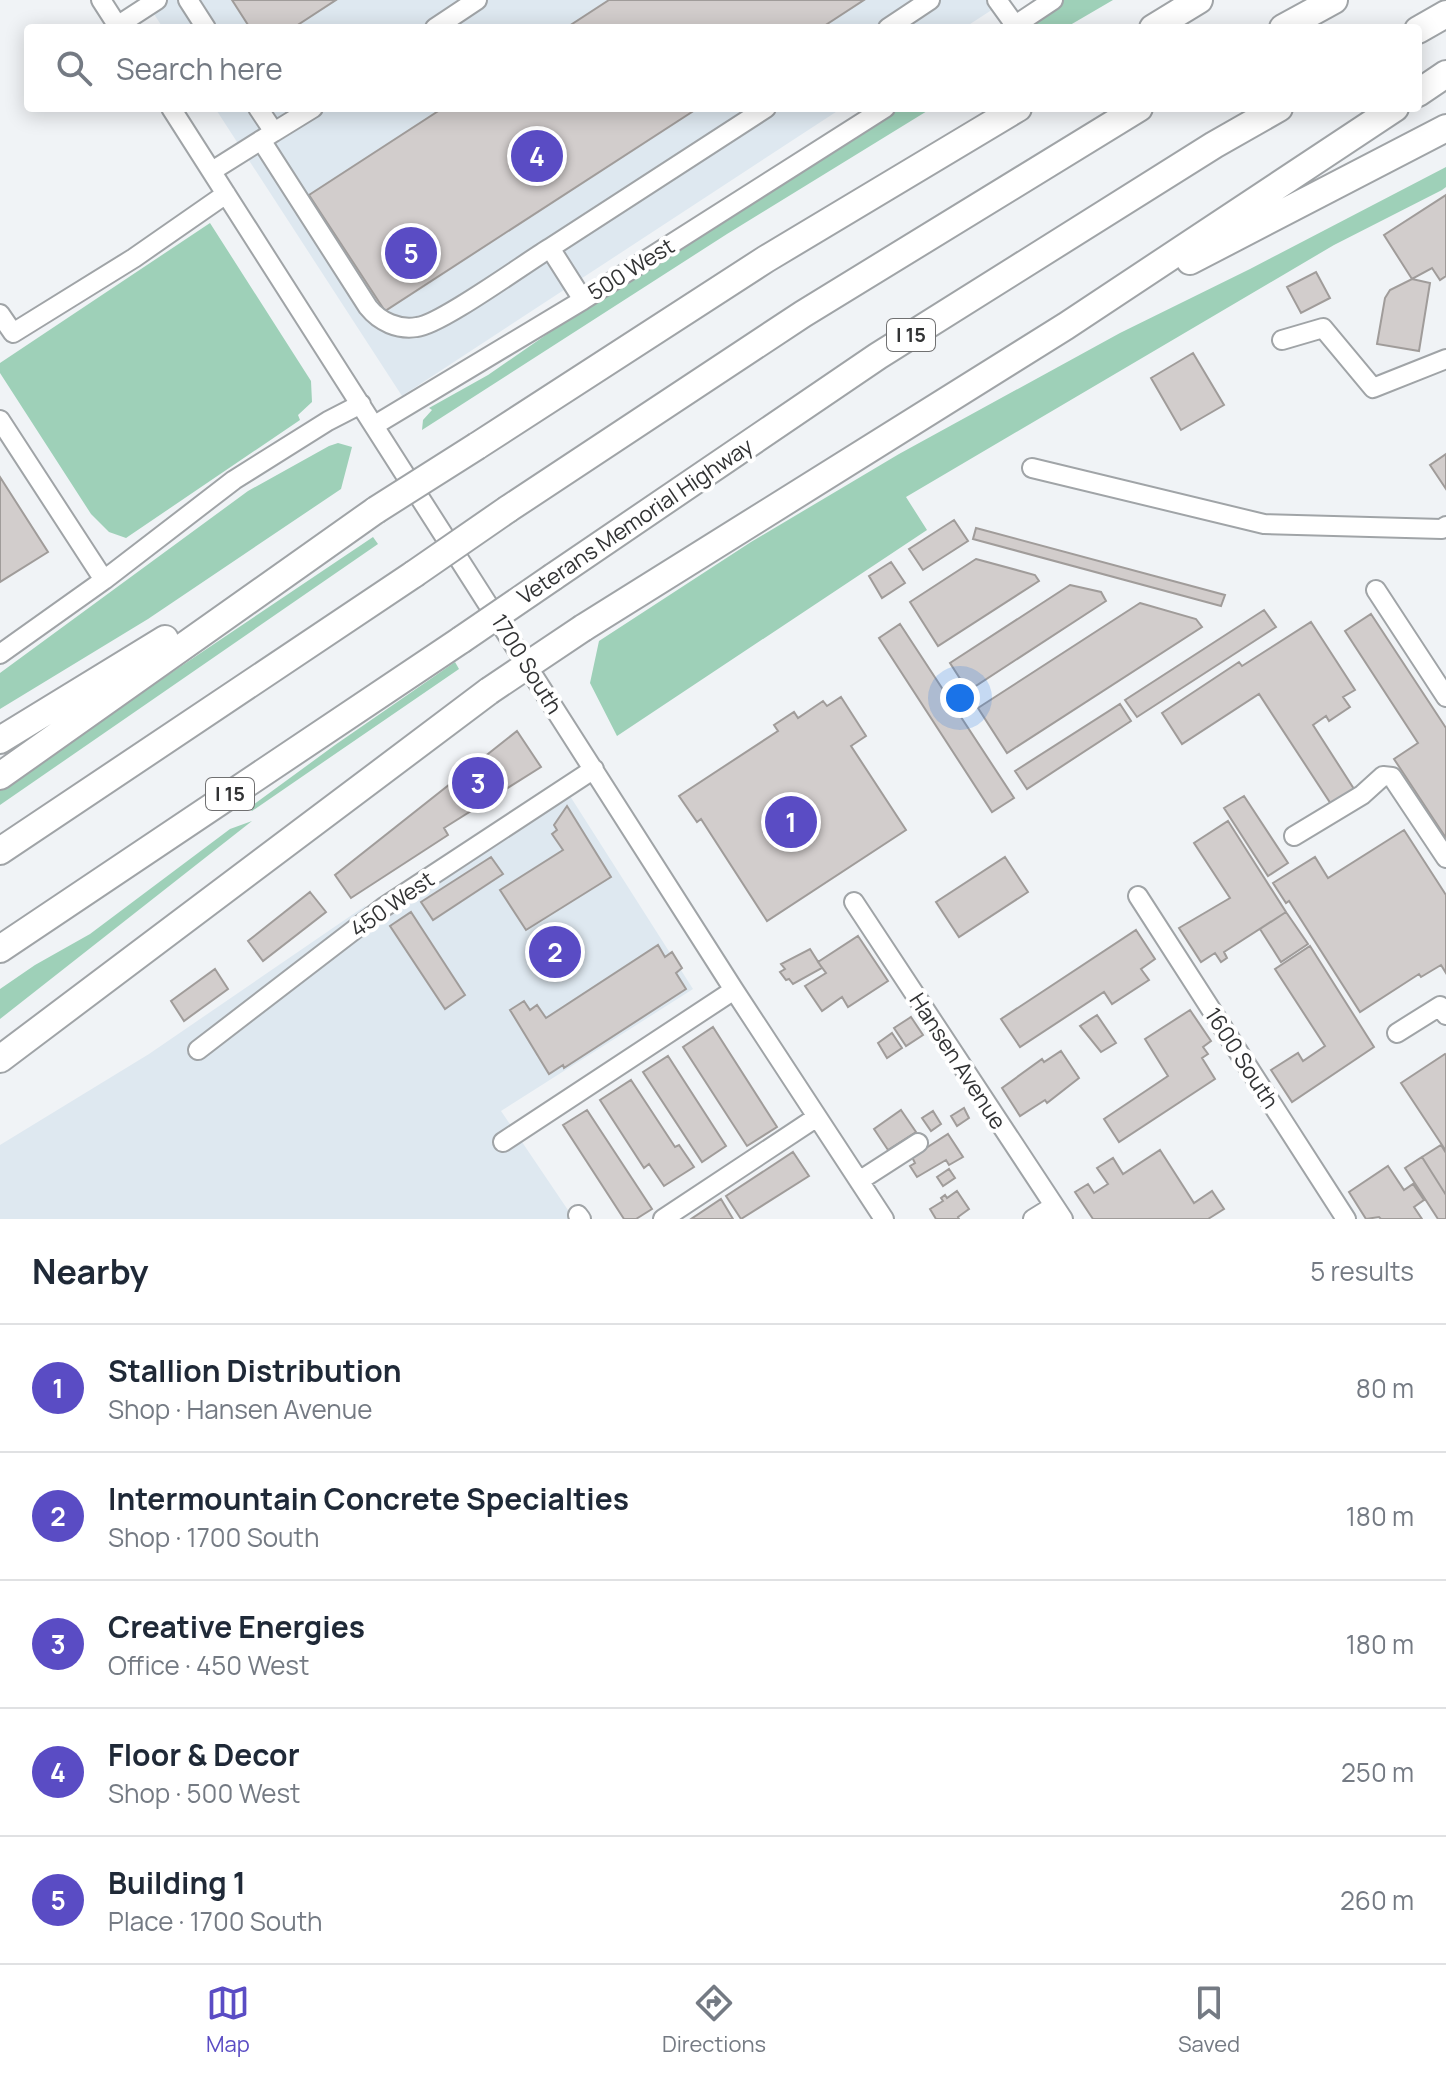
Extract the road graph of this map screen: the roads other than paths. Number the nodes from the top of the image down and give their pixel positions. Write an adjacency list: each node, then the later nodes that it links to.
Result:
1 (101, 0): 11 (street)
2 (157, 0): 12 (street)
3 (188, 0): 13 (street)
4 (477, 0): 14 (street)
5 (930, 0): 15 (street)
6 (997, 0): 16 (street)
7 (1053, 0): 17 (street)
8 (1199, 0): 18 (highway)
9 (1334, 0): 19 (highway)
10 (1446, 14): 20 (highway)
11 (116, 24)
12 (122, 24)
13 (203, 24)
14 (441, 24)
15 (894, 24)
16 (1012, 24)
17 (1016, 24)
18 (1160, 24)
19 (1290, 24)
20 (1422, 28)
21 (1446, 74): 22 (highway)
22 (1422, 90)
23 (174, 112): 34 (street, 1700 South)
24 (259, 112): 33 (street)
25 (306, 112): 33 (street)
26 (760, 112): 36 (street)
27 (879, 112): 37 (street, 500 West)
28 (1011, 112): 46 (highway, bridge)
29 (1132, 112): 56 (highway, bridge)
30 (1272, 112): 60 (highway, Veterans Memorial Highway / I 15, bridge)
31 (1389, 112): 39 (highway)
32 (1446, 128): 39 (highway)
33 (267, 136): 34 (street); 36 (street)
34 (212, 171): 35 (street, 1700 South)
35 (226, 194): 38 (street); 42 (street, 1700 South)
36 (550, 248): 37 (street)
37 (583, 300): 44 (street, 500 West)
38 (0, 314)
39 (1066, 326): 65 (highway, bridge)
40 (1282, 340): 41 (street)
41 (1446, 359)
42 (361, 404): 44 (street, 1700 South); 48 (street)
43 (0, 420): 48 (street)
44 (375, 425): 53 (street, 1700 South)
45 (1032, 468): 47 (street)
46 (376, 510): 52 (highway); 54 (highway)
47 (1446, 526)
48 (104, 580): 50 (street)
49 (1376, 590): 51 (street)
50 (0, 654)
51 (1446, 697)
52 (0, 740)
53 (594, 769): 61 (street, 1700 South); 64 (street, 450 West)
54 (0, 776)
55 (1294, 836): 57 (street)
56 (0, 851)
57 (1446, 858)
58 (1138, 896): 74 (street, 1600 South)
59 (854, 902): 70 (street, Hansen Avenue)
60 (0, 949)
61 (734, 990): 66 (street, 1700 South); 67 (street)
62 (1446, 1015): 63 (street)
63 (1397, 1033)
64 (198, 1050)
65 (0, 1057)
66 (817, 1117): 69 (street, 1700 South); 71 (street)
67 (503, 1142)
68 (918, 1143): 69 (street)
69 (859, 1181): 72 (street, 1700 South)
70 (1058, 1212): 73 (street)
71 (663, 1219)
72 (884, 1219)
73 (1033, 1219)
74 (1346, 1219)

